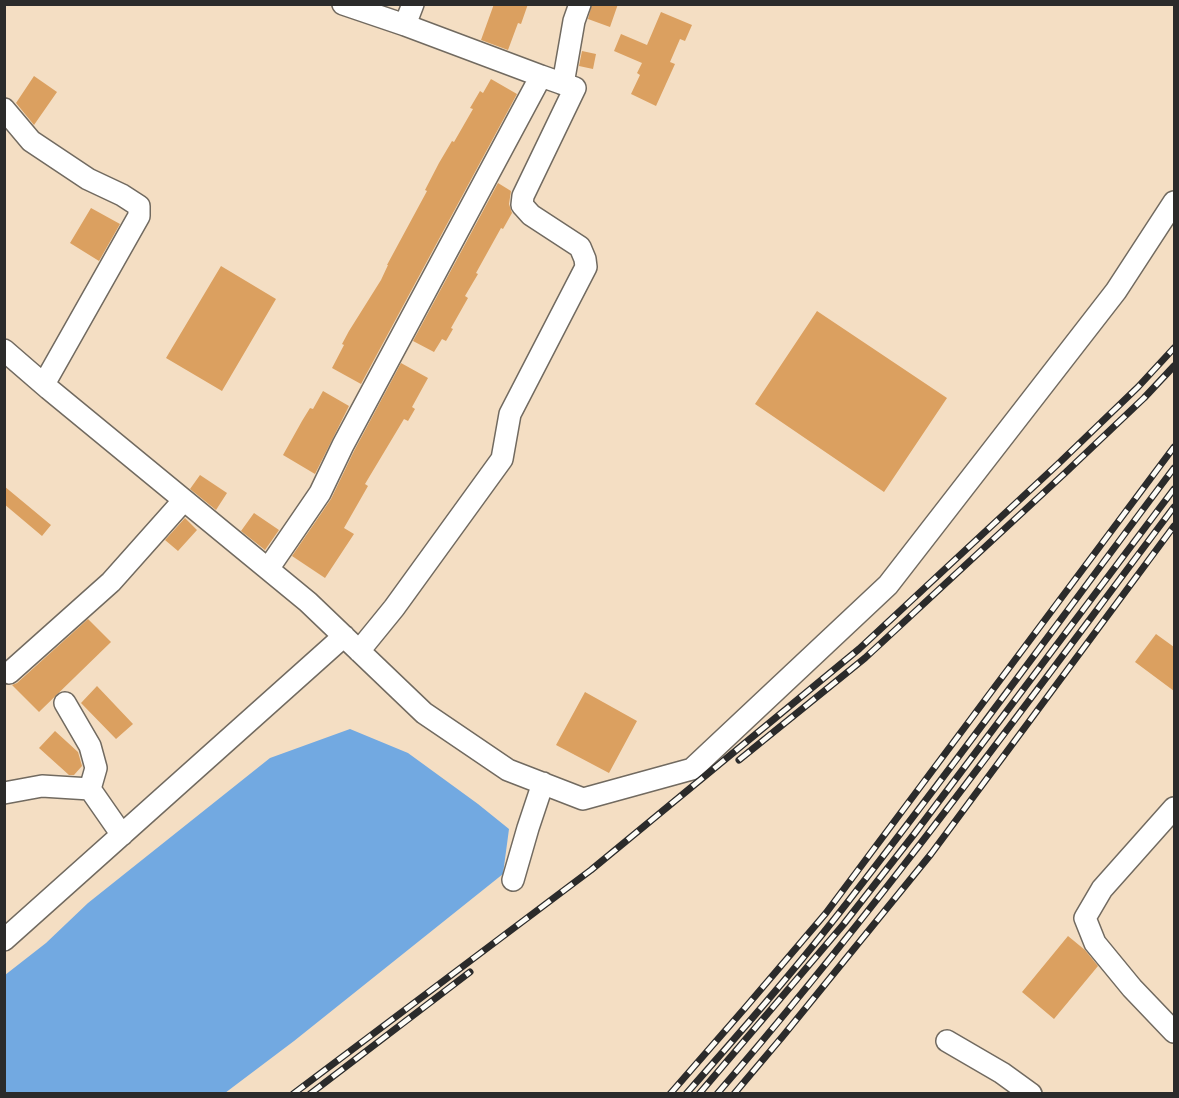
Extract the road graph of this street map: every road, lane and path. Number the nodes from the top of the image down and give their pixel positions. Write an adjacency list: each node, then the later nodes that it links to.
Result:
1 (343, 4): 4 (street)
2 (413, 4): 5 (street)
3 (580, 4): 7 (street)
4 (381, 11): 5 (street)
5 (405, 25): 6 (street)
6 (541, 76): 7 (street); 13 (street)
7 (563, 84): 14 (street)
8 (4, 109): 11 (street)
9 (1174, 202): 17 (street)
10 (4, 350): 11 (street)
11 (44, 384): 12 (street)
12 (184, 500): 13 (street); 15 (street)
13 (268, 569): 14 (street)
14 (352, 644): 17 (street); 21 (street)
15 (9, 673)
16 (65, 703): 18 (street)
17 (543, 783): 22 (street)
18 (90, 789): 19 (street); 21 (street)
19 (4, 793)
20 (1174, 808): 24 (street)
21 (122, 836): 23 (street)
22 (513, 880)
23 (4, 940)
24 (1174, 1032)
25 (947, 1041): 26 (street)
26 (1031, 1094)

